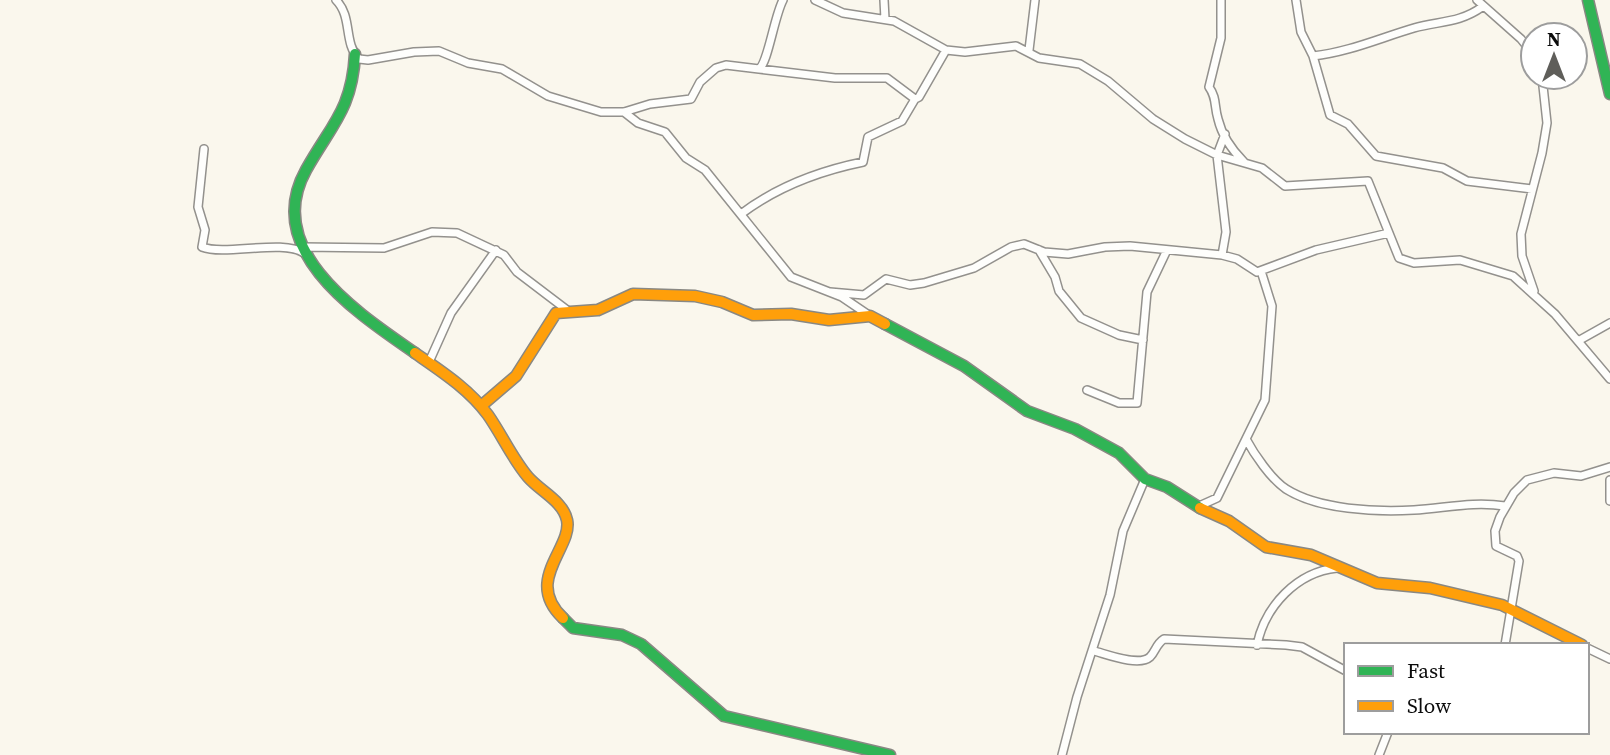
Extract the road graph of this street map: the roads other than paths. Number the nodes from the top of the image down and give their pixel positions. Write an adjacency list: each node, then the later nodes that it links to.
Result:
1 (336, 0): 14 (street)
2 (783, 0): 16 (street)
3 (815, 0): 10 (street)
4 (884, 0): 10 (street)
5 (1035, 0): 13 (street)
6 (1221, 0): 21 (street)
7 (1296, 0): 15 (street)
8 (1588, 0): 18 (street)
9 (1480, 3): 11 (street); 15 (street)
10 (885, 19): 12 (street)
11 (1519, 38)
12 (946, 50): 13 (street); 19 (street)
13 (1029, 50): 23 (street)
14 (355, 54): 20 (street); 28 (street)
15 (1313, 56): 25 (street)
16 (760, 69): 19 (street); 20 (street)
17 (1543, 91): 25 (street)
18 (1610, 94)
19 (915, 99): 26 (street)
20 (624, 113): 26 (street)
21 (1225, 134): 23 (street); 24 (street)
22 (204, 149): 28 (street)
23 (1217, 155): 24 (street); 32 (street)
24 (1245, 163): 27 (street)
25 (1532, 190): 35 (street)
26 (741, 214): 34 (street)
27 (1388, 233): 33 (street); 35 (street)
28 (303, 250): 29 (street); 41 (street)
29 (496, 250): 36 (street); 41 (street)
30 (1039, 250): 31 (street); 34 (street); 39 (street)
31 (1167, 250): 32 (street); 39 (street)
32 (1222, 255): 33 (street)
33 (1261, 271): 45 (street)
34 (830, 292): 37 (street)
35 (1536, 295): 40 (street)
36 (567, 310): 37 (street); 44 (street)
37 (870, 316): 47 (street)
38 (1610, 323): 40 (street)
39 (1143, 340): 43 (street)
40 (1578, 341): 42 (street)
41 (429, 362): 44 (street)
42 (1610, 379)
43 (1087, 390)
44 (481, 406): 62 (street)
45 (1246, 439): 50 (street); 51 (street)
46 (1610, 467): 50 (street)
47 (1146, 479): 51 (street); 58 (street)
48 (1610, 480): 49 (street)
49 (1610, 500)
50 (1505, 506): 53 (street)
51 (1197, 507): 52 (street)
52 (1337, 568): 53 (street); 56 (street)
53 (1513, 610): 54 (street); 55 (street)
54 (1505, 643)
55 (1578, 643)
56 (1257, 645): 58 (street); 60 (street)
57 (1589, 649): 59 (street)
58 (1094, 651): 63 (street)
59 (1610, 659)
60 (1344, 670)
61 (1387, 734): 64 (street)
62 (890, 755)
63 (1062, 755)
64 (1379, 755)

